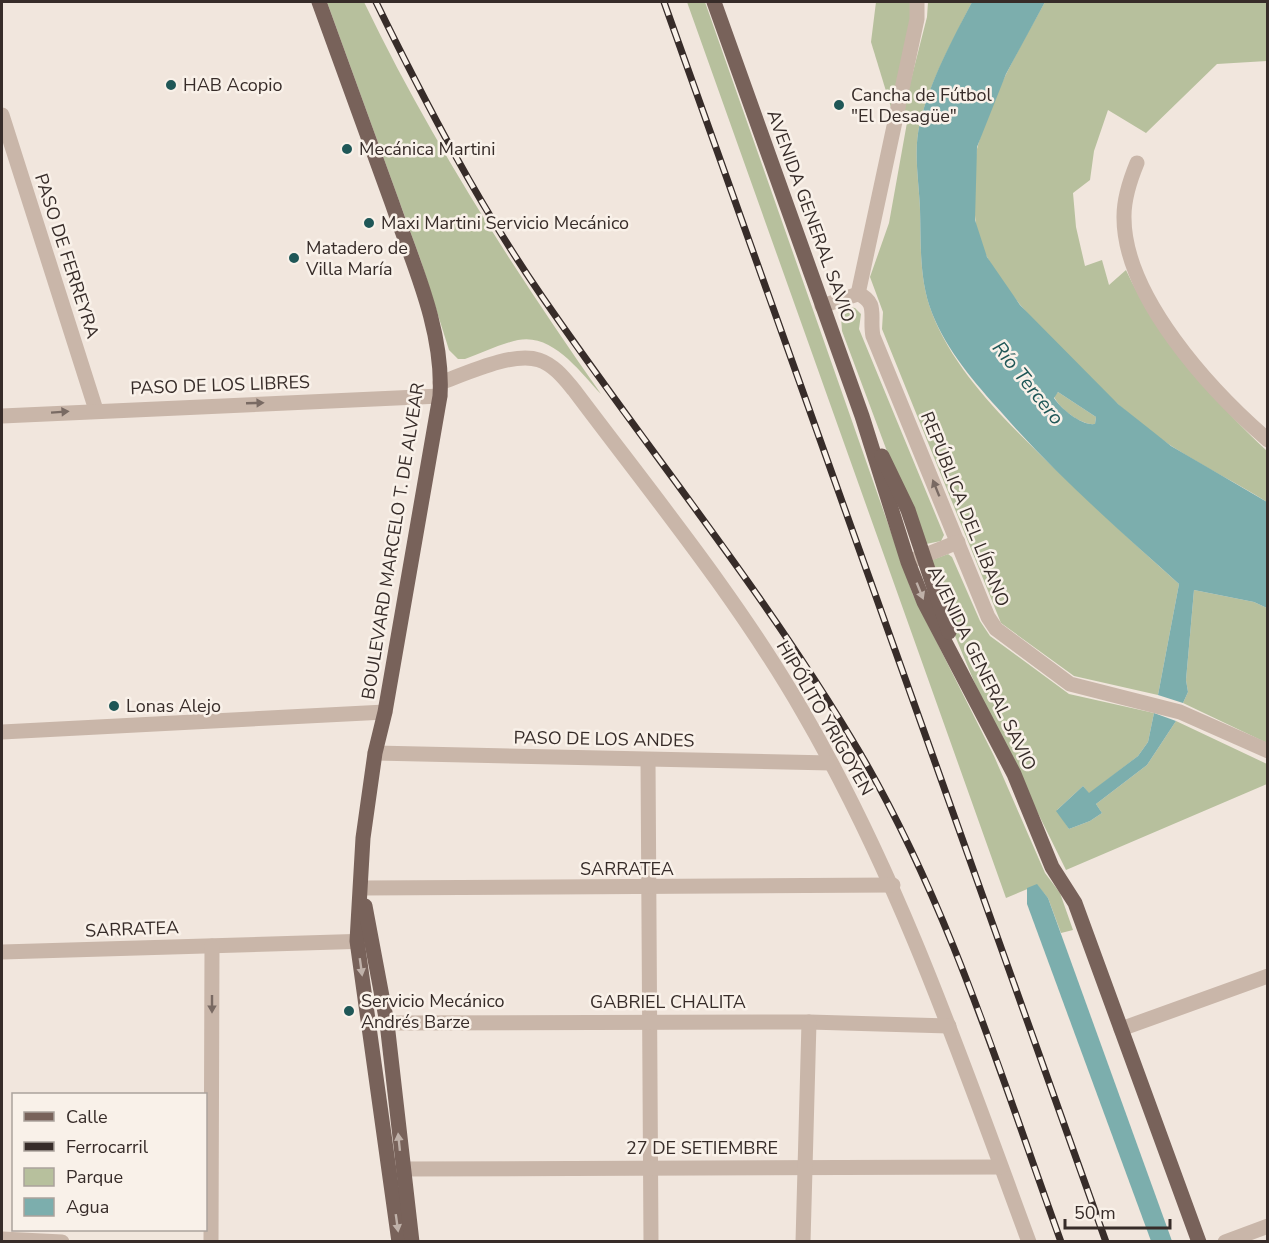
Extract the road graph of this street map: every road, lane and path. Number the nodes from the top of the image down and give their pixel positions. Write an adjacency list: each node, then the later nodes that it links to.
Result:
1 (319, 2): 8 (main road, BOULEVARD MARCELO T. DE ALVEAR)
2 (714, 2): 7 (main road, AVENIDA GENERAL SAVIO)
3 (917, 2): 6 (street)
4 (2, 115): 9 (street, PASO DE FERREYRA)
5 (1137, 163): 12 (street)
6 (858, 294): 7 (street); 13 (street, REPÚBLICA DEL LÍBANO, one-way to 6)
7 (822, 306): 11 (main road, AVENIDA GENERAL SAVIO)
8 (440, 389): 9 (street, PASO DE LOS LIBRES, one-way to 8); 17 (main road, BOULEVARD MARCELO T. DE ALVEAR); 22 (street, HIPÓLITO YRIGOYEN)
9 (96, 410): 10 (street, PASO DE LOS LIBRES, one-way to 9)
10 (2, 416)
11 (862, 416): 14 (main road); 15 (main road, AVENIDA GENERAL SAVIO)
12 (1268, 440)
13 (958, 542): 14 (street); 19 (street, REPÚBLICA DEL LÍBANO)
14 (923, 556): 15 (street); 16 (main road)
15 (908, 562): 16 (main road, AVENIDA GENERAL SAVIO, one-way to 16)
16 (975, 697): 34 (main road, AVENIDA GENERAL SAVIO)
17 (385, 712): 18 (street); 20 (main road, BOULEVARD MARCELO T. DE ALVEAR)
18 (2, 732)
19 (1268, 752)
20 (375, 753): 21 (street, PASO DE LOS ANDES); 24 (main road, BOULEVARD MARCELO T. DE ALVEAR)
21 (648, 760): 22 (street, PASO DE LOS ANDES); 25 (street)
22 (831, 763): 23 (street, HIPÓLITO YRIGOYEN)
23 (893, 885): 25 (street, SARRATEA); 33 (street, HIPÓLITO YRIGOYEN)
24 (362, 888): 25 (street, SARRATEA); 26 (main road, BOULEVARD MARCELO T. DE ALVEAR)
25 (650, 888): 30 (street)
26 (365, 941): 27 (street, SARRATEA); 32 (main road, BOULEVARD MARCELO T. DE ALVEAR); 43 (main road, BOULEVARD MARCELO T. DE ALVEAR, one-way to 43)
27 (212, 946): 28 (street, SARRATEA); 42 (street, one-way to 42)
28 (2, 952)
29 (1268, 976): 34 (street)
30 (649, 1022): 31 (street, GABRIEL CHALITA); 32 (street, GABRIEL CHALITA); 35 (street)
31 (809, 1022): 33 (street, GABRIEL CHALITA); 37 (street)
32 (387, 1023): 38 (main road, BOULEVARD MARCELO T. DE ALVEAR, one-way to 32)
33 (949, 1026): 36 (street, HIPÓLITO YRIGOYEN)
34 (1121, 1029): 48 (main road, AVENIDA GENERAL SAVIO)
35 (650, 1167): 37 (street, 27 DE SETIEMBRE); 38 (street, 27 DE SETIEMBRE); 45 (street)
36 (1001, 1167): 37 (street, 27 DE SETIEMBRE); 47 (street, HIPÓLITO YRIGOYEN)
37 (807, 1168): 46 (street)
38 (402, 1169): 44 (main road, BOULEVARD MARCELO T. DE ALVEAR)
39 (1268, 1226): 49 (street)
40 (2, 1239): 41 (street)
41 (62, 1242)
42 (211, 1242)
43 (399, 1242)
44 (412, 1242)
45 (651, 1242)
46 (803, 1242)
47 (1029, 1242)
48 (1199, 1242)
49 (1225, 1242)

